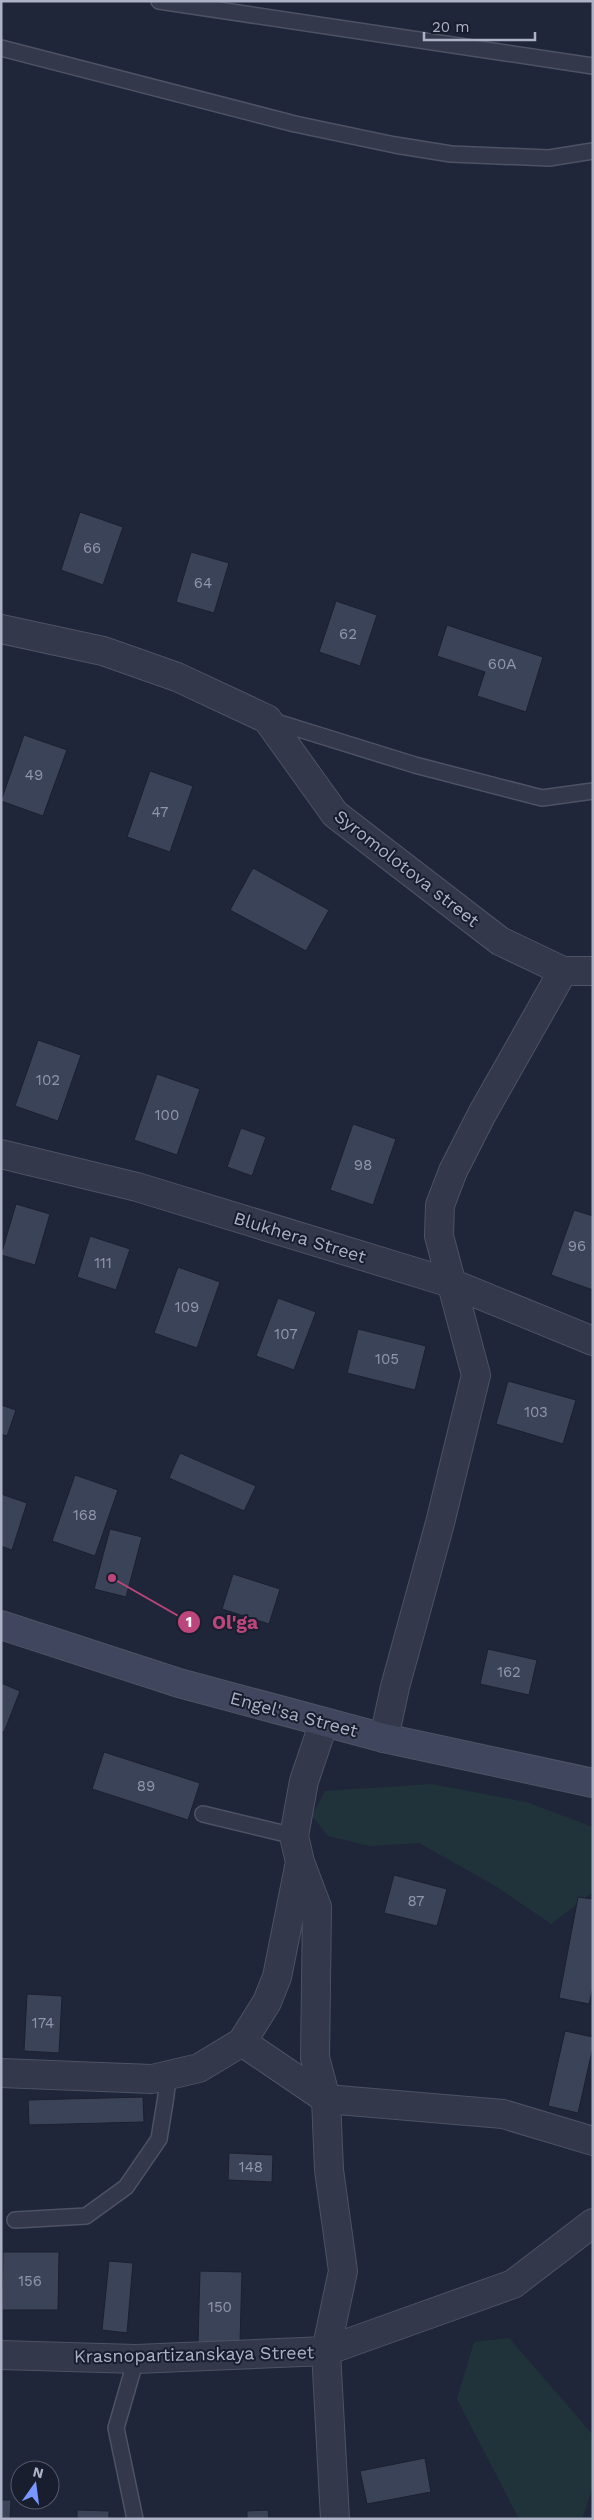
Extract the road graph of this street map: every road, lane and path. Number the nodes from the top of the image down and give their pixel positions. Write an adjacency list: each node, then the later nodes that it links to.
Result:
1 (159, 1): 3 (lane)
2 (1, 48): 4 (lane)
3 (593, 66)
4 (593, 151)
5 (1, 629): 6 (street, Syromolotova street)
6 (267, 719): 7 (lane); 8 (street, Syromolotova street)
7 (593, 792)
8 (563, 971): 9 (street, Syromolotova street); 11 (street)
9 (593, 971)
10 (1, 1154): 11 (street, Blukhera Street)
11 (451, 1283): 12 (street, Blukhera Street); 15 (street)
12 (593, 1341)
13 (1, 1625): 14 (main road, Engel'sa Street)
14 (324, 1722): 15 (main road, Engel'sa Street); 18 (street, Krasnopartizanskaya Street)
15 (384, 1738): 16 (main road, Engel'sa Street)
16 (593, 1783)
17 (203, 1814): 18 (lane)
18 (294, 1836): 19 (street, Krasnopartizanskaya Street)
19 (300, 1862): 20 (street, Krasnopartizanskaya Street); 23 (street, Krasnopartizanskaya Street)
20 (242, 2042): 22 (street, Krasnopartizanskaya Street); 23 (street)
21 (1, 2073): 22 (street, Krasnopartizanskaya Street)
22 (168, 2075): 25 (lane)
23 (326, 2099): 24 (street); 27 (street, Krasnopartizanskaya Street)
24 (593, 2141)
25 (15, 2220)
26 (593, 2223): 27 (street, Krasnopartizanskaya Street)
27 (326, 2351): 29 (street, Krasnopartizanskaya Street); 31 (street, Krasnopartizanskaya Street)
28 (1, 2355): 29 (street, Krasnopartizanskaya Street)
29 (136, 2359): 30 (lane)
30 (135, 2519)
31 (334, 2519)

